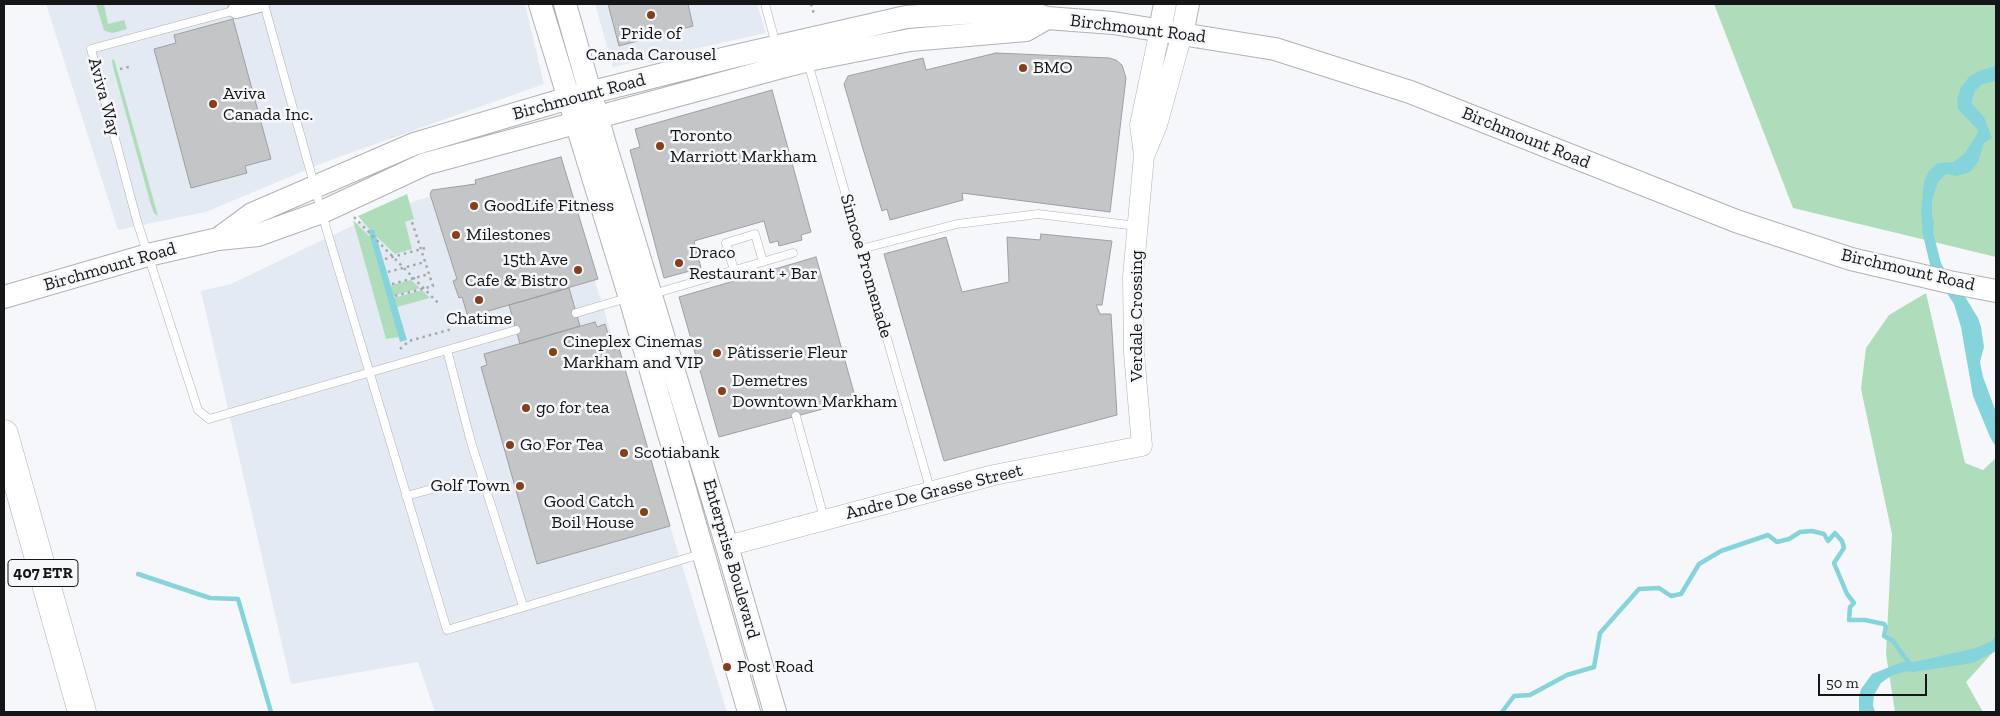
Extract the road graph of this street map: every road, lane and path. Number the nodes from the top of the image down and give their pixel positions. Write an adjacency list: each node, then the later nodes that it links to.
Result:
1 (259, 4): 9 (street, Aviva Way)
2 (264, 4): 22 (lane)
3 (540, 4): 18 (main road, Enterprise Boulevard)
4 (565, 4): 17 (main road, Enterprise Boulevard)
5 (765, 4): 14 (lane)
6 (811, 4): 10 (path)
7 (1164, 4): 11 (main road, Verdale Crossing)
8 (1188, 4): 12 (main road, Verdale Crossing)
9 (236, 10): 32 (lane, Aviva Way)
10 (814, 14)
11 (1160, 30): 12 (main road, Birchmount Road); 13 (main road, Birchmount Road); 21 (street, Verdale Crossing)
12 (1182, 34): 21 (street, Verdale Crossing); 46 (main road, Birchmount Road)
13 (804, 50): 14 (main road, Birchmount Road); 30 (lane, Simcoe Promenade)
14 (779, 57): 17 (main road, Birchmount Road); 19 (main road, Birchmount Road)
15 (129, 67): 16 (path)
16 (120, 69)
17 (591, 94): 18 (main road, Birchmount Road); 19 (main road, Enterprise Boulevard)
18 (568, 98): 20 (main road, Enterprise Boulevard); 22 (main road, Birchmount Road)
19 (598, 118): 20 (main road, Birchmount Road); 48 (main road, Enterprise Boulevard)
20 (576, 124): 23 (main road, Birchmount Road); 48 (main road, Enterprise Boulevard)
21 (1144, 155): 26 (street, Verdale Crossing)
22 (315, 186): 23 (lane); 27 (main road, Birchmount Road)
23 (322, 212): 27 (main road, Birchmount Road); 56 (lane)
24 (353, 217): 33 (path)
25 (412, 222): 29 (path)
26 (1138, 226): 30 (lane); 59 (street, Verdale Crossing)
27 (218, 239): 32 (main road, Birchmount Road)
28 (429, 246): 29 (path)
29 (421, 249): 33 (path); 35 (path)
30 (861, 249): 61 (lane, Simcoe Promenade)
31 (793, 253): 36 (lane)
32 (148, 254): 49 (main road, Birchmount Road); 56 (lane)
33 (392, 256): 34 (path); 38 (path)
34 (385, 259)
35 (425, 262): 38 (path); 41 (path)
36 (763, 262): 37 (lane); 39 (lane)
37 (752, 265): 39 (lane); 42 (lane)
38 (403, 268): 40 (path); 43 (path)
39 (734, 270): 48 (lane)
40 (388, 272)
41 (429, 274): 43 (path); 45 (path)
42 (755, 274)
43 (413, 278): 44 (path); 45 (path)
44 (392, 284)
45 (424, 289): 47 (path); 50 (path)
46 (1996, 291)
47 (395, 296)
48 (640, 296): 51 (lane); 64 (main road, Enterprise Boulevard); 65 (main road, Enterprise Boulevard)
49 (4, 297)
50 (440, 305)
51 (576, 313)
52 (452, 329): 54 (path)
53 (516, 330): 55 (lane)
54 (400, 350)
55 (447, 350): 56 (lane); 66 (lane)
56 (370, 372): 62 (lane)
57 (796, 416): 63 (lane)
58 (4, 434): 67 (highway, 407 ETR)
59 (1142, 446): 61 (street, Andre De Grasse Street)
60 (462, 481): 62 (lane)
61 (931, 492): 63 (street, Andre De Grasse Street)
62 (406, 496): 66 (lane)
63 (825, 520): 64 (street, Andre De Grasse Street)
64 (727, 546): 65 (street); 69 (main road, Enterprise Boulevard)
65 (703, 553): 66 (lane); 68 (main road, Enterprise Boulevard)
66 (523, 606)
67 (82, 712)
68 (749, 712)
69 (775, 712)

